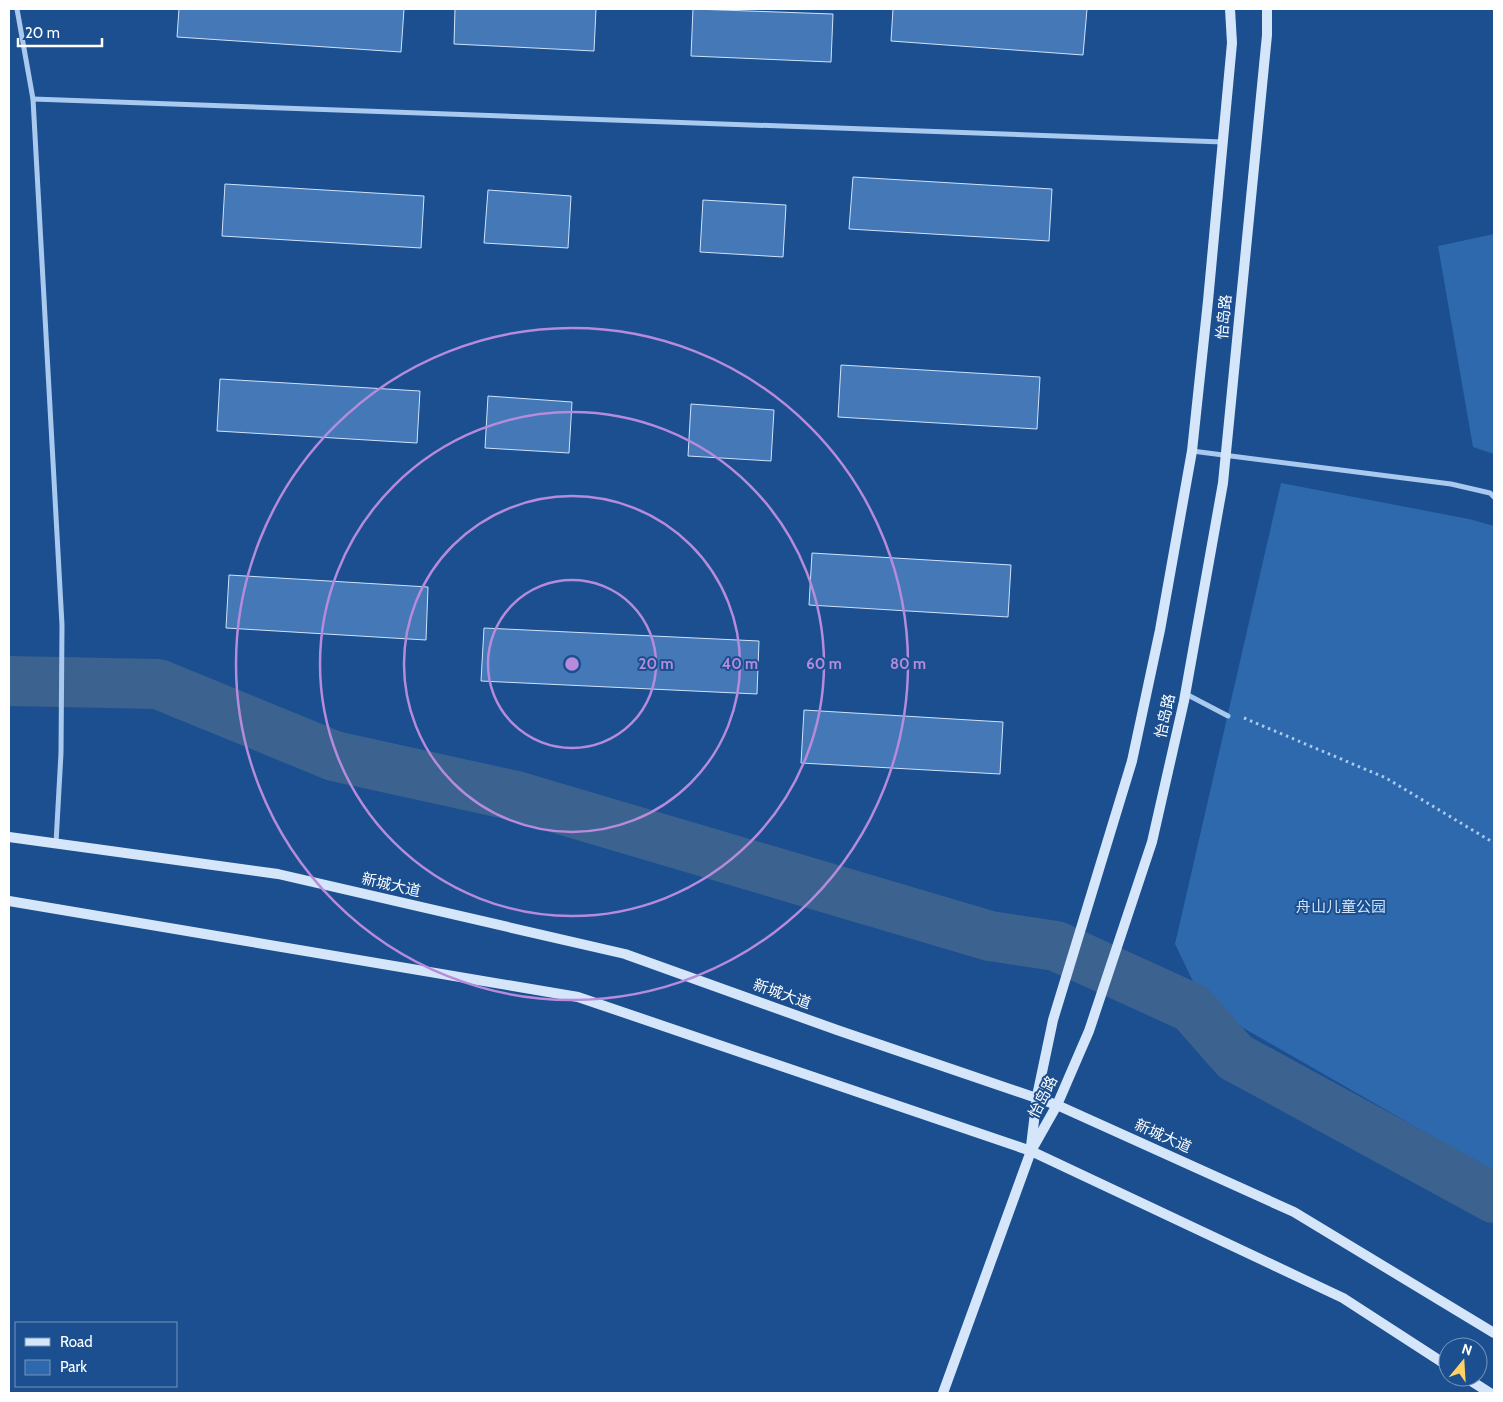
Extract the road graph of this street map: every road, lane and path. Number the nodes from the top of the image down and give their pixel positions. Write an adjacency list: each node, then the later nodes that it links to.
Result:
1 (16, 9): 4 (street)
2 (1230, 9): 5 (main road)
3 (1267, 9): 7 (main road, 怡岛路)
4 (33, 99): 5 (street); 13 (street)
5 (1223, 142): 6 (main road)
6 (1192, 451): 7 (street); 15 (main road)
7 (1226, 454): 8 (street); 9 (main road, 怡岛路)
8 (1494, 497)
9 (1186, 693): 10 (street); 16 (main road, 怡岛路)
10 (1228, 716): 12 (path)
11 (9, 837): 13 (main road, 新城大道)
12 (1494, 843)
13 (56, 844): 15 (main road, 新城大道)
14 (9, 901): 17 (main road)
15 (1037, 1096): 16 (main road, 新城大道); 17 (main road)
16 (1057, 1104): 17 (main road, 怡岛路); 18 (main road, 新城大道)
17 (1031, 1151): 19 (main road); 20 (main road, 怡岛路)
18 (1494, 1333)
19 (1438, 1360)
20 (943, 1393)

